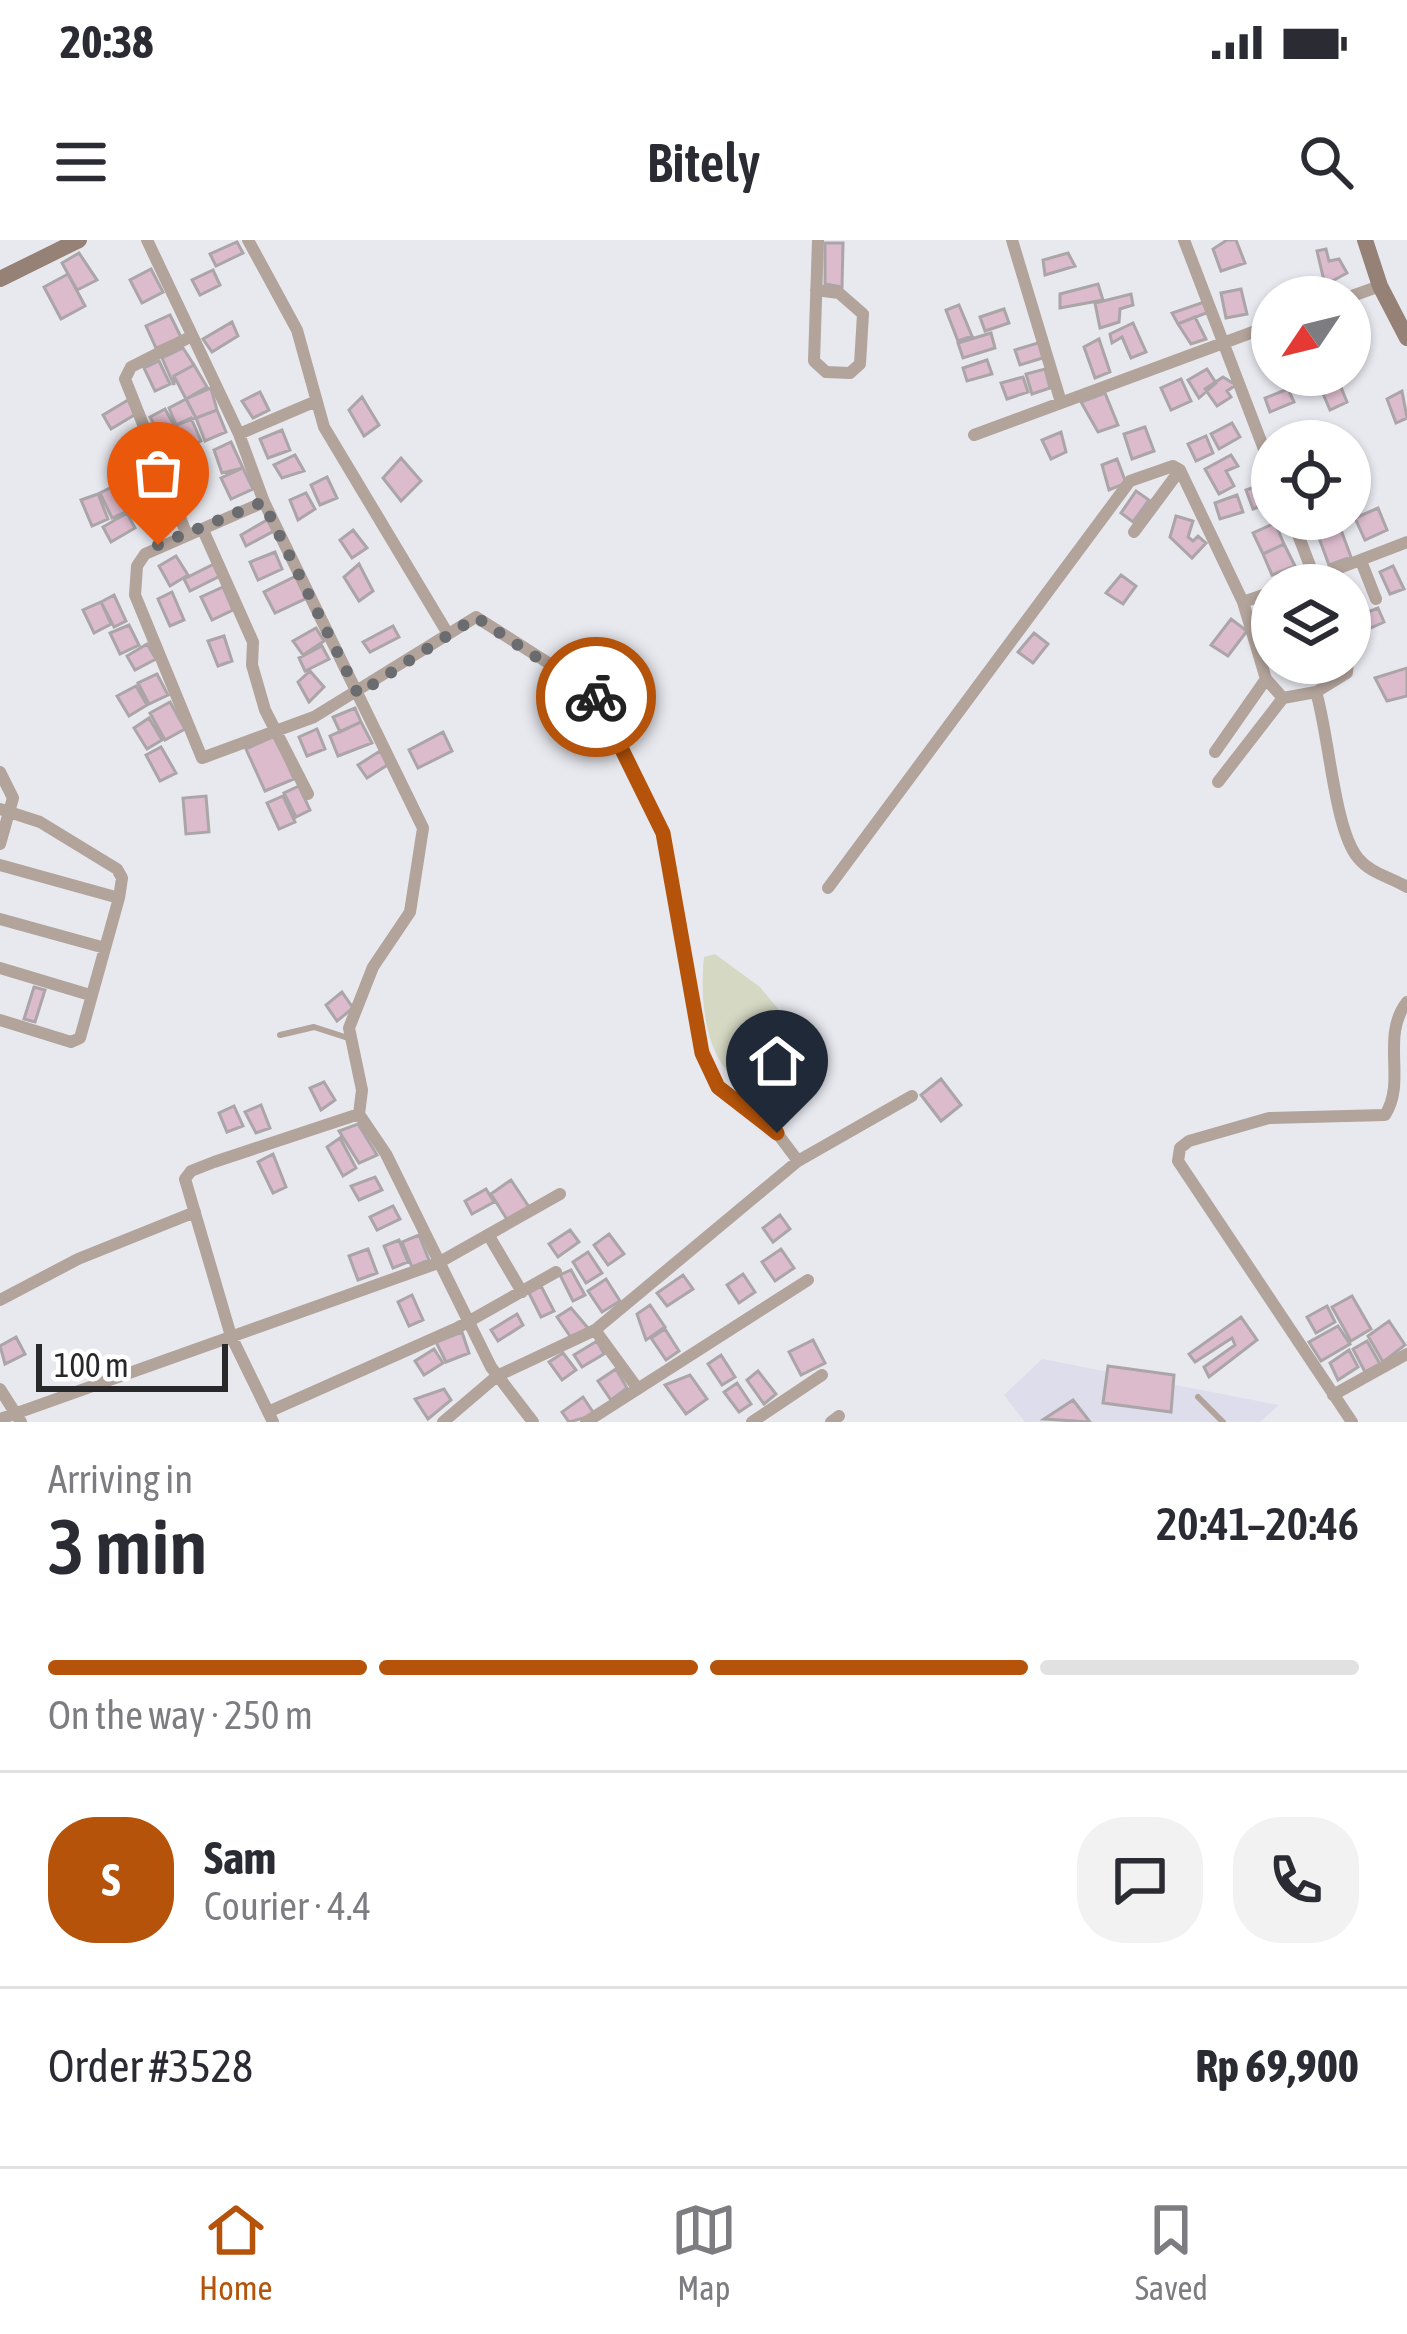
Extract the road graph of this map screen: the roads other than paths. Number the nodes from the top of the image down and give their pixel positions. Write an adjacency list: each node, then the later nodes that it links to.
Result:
1 (147, 240): 13 (street)
2 (248, 240): 17 (street)
3 (818, 240): 11 (street)
4 (1012, 240): 16 (street)
5 (1184, 240): 15 (street)
6 (1365, 240): 9 (street)
7 (68, 242): 8 (street)
8 (0, 280)
9 (1380, 286): 10 (street); 14 (street)
10 (1371, 289)
11 (816, 290): 11 (street)
12 (1251, 332): 15 (street)
13 (192, 336): 19 (street); 25 (street)
14 (1407, 338)
15 (1221, 342): 16 (street); 18 (street)
16 (1060, 399): 20 (street)
17 (314, 402): 19 (street); 33 (street)
18 (1252, 420)
19 (239, 434): 22 (street)
20 (974, 435)
21 (1180, 470): 24 (street); 31 (street); 49 (street)
22 (263, 502): 23 (street); 38 (street)
23 (203, 530): 25 (street); 40 (street)
24 (1134, 532)
25 (188, 535): 40 (street)
26 (1407, 542): 27 (street)
27 (1361, 561): 28 (street); 30 (street)
28 (1355, 564)
29 (1251, 599): 31 (street)
30 (1376, 599)
31 (1243, 602): 32 (street)
32 (1251, 629)
33 (448, 634): 38 (street); 61 (street)
34 (1263, 684): 41 (street)
35 (1270, 684): 39 (street)
36 (1330, 684): 37 (street)
37 (1316, 692): 39 (street); 48 (street)
38 (358, 694): 40 (street); 58 (street)
39 (1283, 698): 43 (street)
40 (274, 730): 44 (street)
41 (1215, 752)
42 (0, 772): 45 (street)
43 (1218, 782)
44 (308, 794)
45 (5, 810): 46 (street); 50 (street)
46 (0, 844)
47 (0, 865): 50 (street)
48 (1407, 887)
49 (828, 888)
50 (118, 898): 52 (street)
51 (0, 919): 52 (street)
52 (105, 947): 54 (street)
53 (0, 968): 54 (street)
54 (90, 995): 56 (street)
55 (1407, 1002): 78 (street)
56 (0, 1020)
57 (280, 1035): 58 (lane)
58 (351, 1040): 60 (street)
59 (912, 1096): 61 (street)
60 (358, 1114): 63 (street); 65 (street)
61 (798, 1161): 71 (street)
62 (560, 1194): 64 (street)
63 (195, 1212): 69 (street); 72 (street)
64 (489, 1236): 65 (street); 68 (street)
65 (439, 1262): 70 (street); 72 (street)
66 (556, 1272): 68 (street)
67 (808, 1280): 77 (street)
68 (522, 1292): 70 (street)
69 (0, 1300)
70 (469, 1322): 74 (street); 80 (street)
71 (595, 1330): 74 (street); 77 (street)
72 (231, 1336): 80 (street); 81 (street)
73 (1407, 1354): 78 (street)
74 (497, 1376): 83 (street); 84 (street)
75 (822, 1376): 86 (street)
76 (0, 1389): 81 (street)
77 (638, 1389): 85 (street)
78 (1333, 1395): 88 (street)
79 (1198, 1397): 87 (lane)
80 (271, 1417)
81 (18, 1418): 82 (street)
82 (0, 1420)
83 (442, 1422)
84 (533, 1422)
85 (586, 1422)
86 (752, 1422)
87 (1223, 1422)
88 (1352, 1422)

